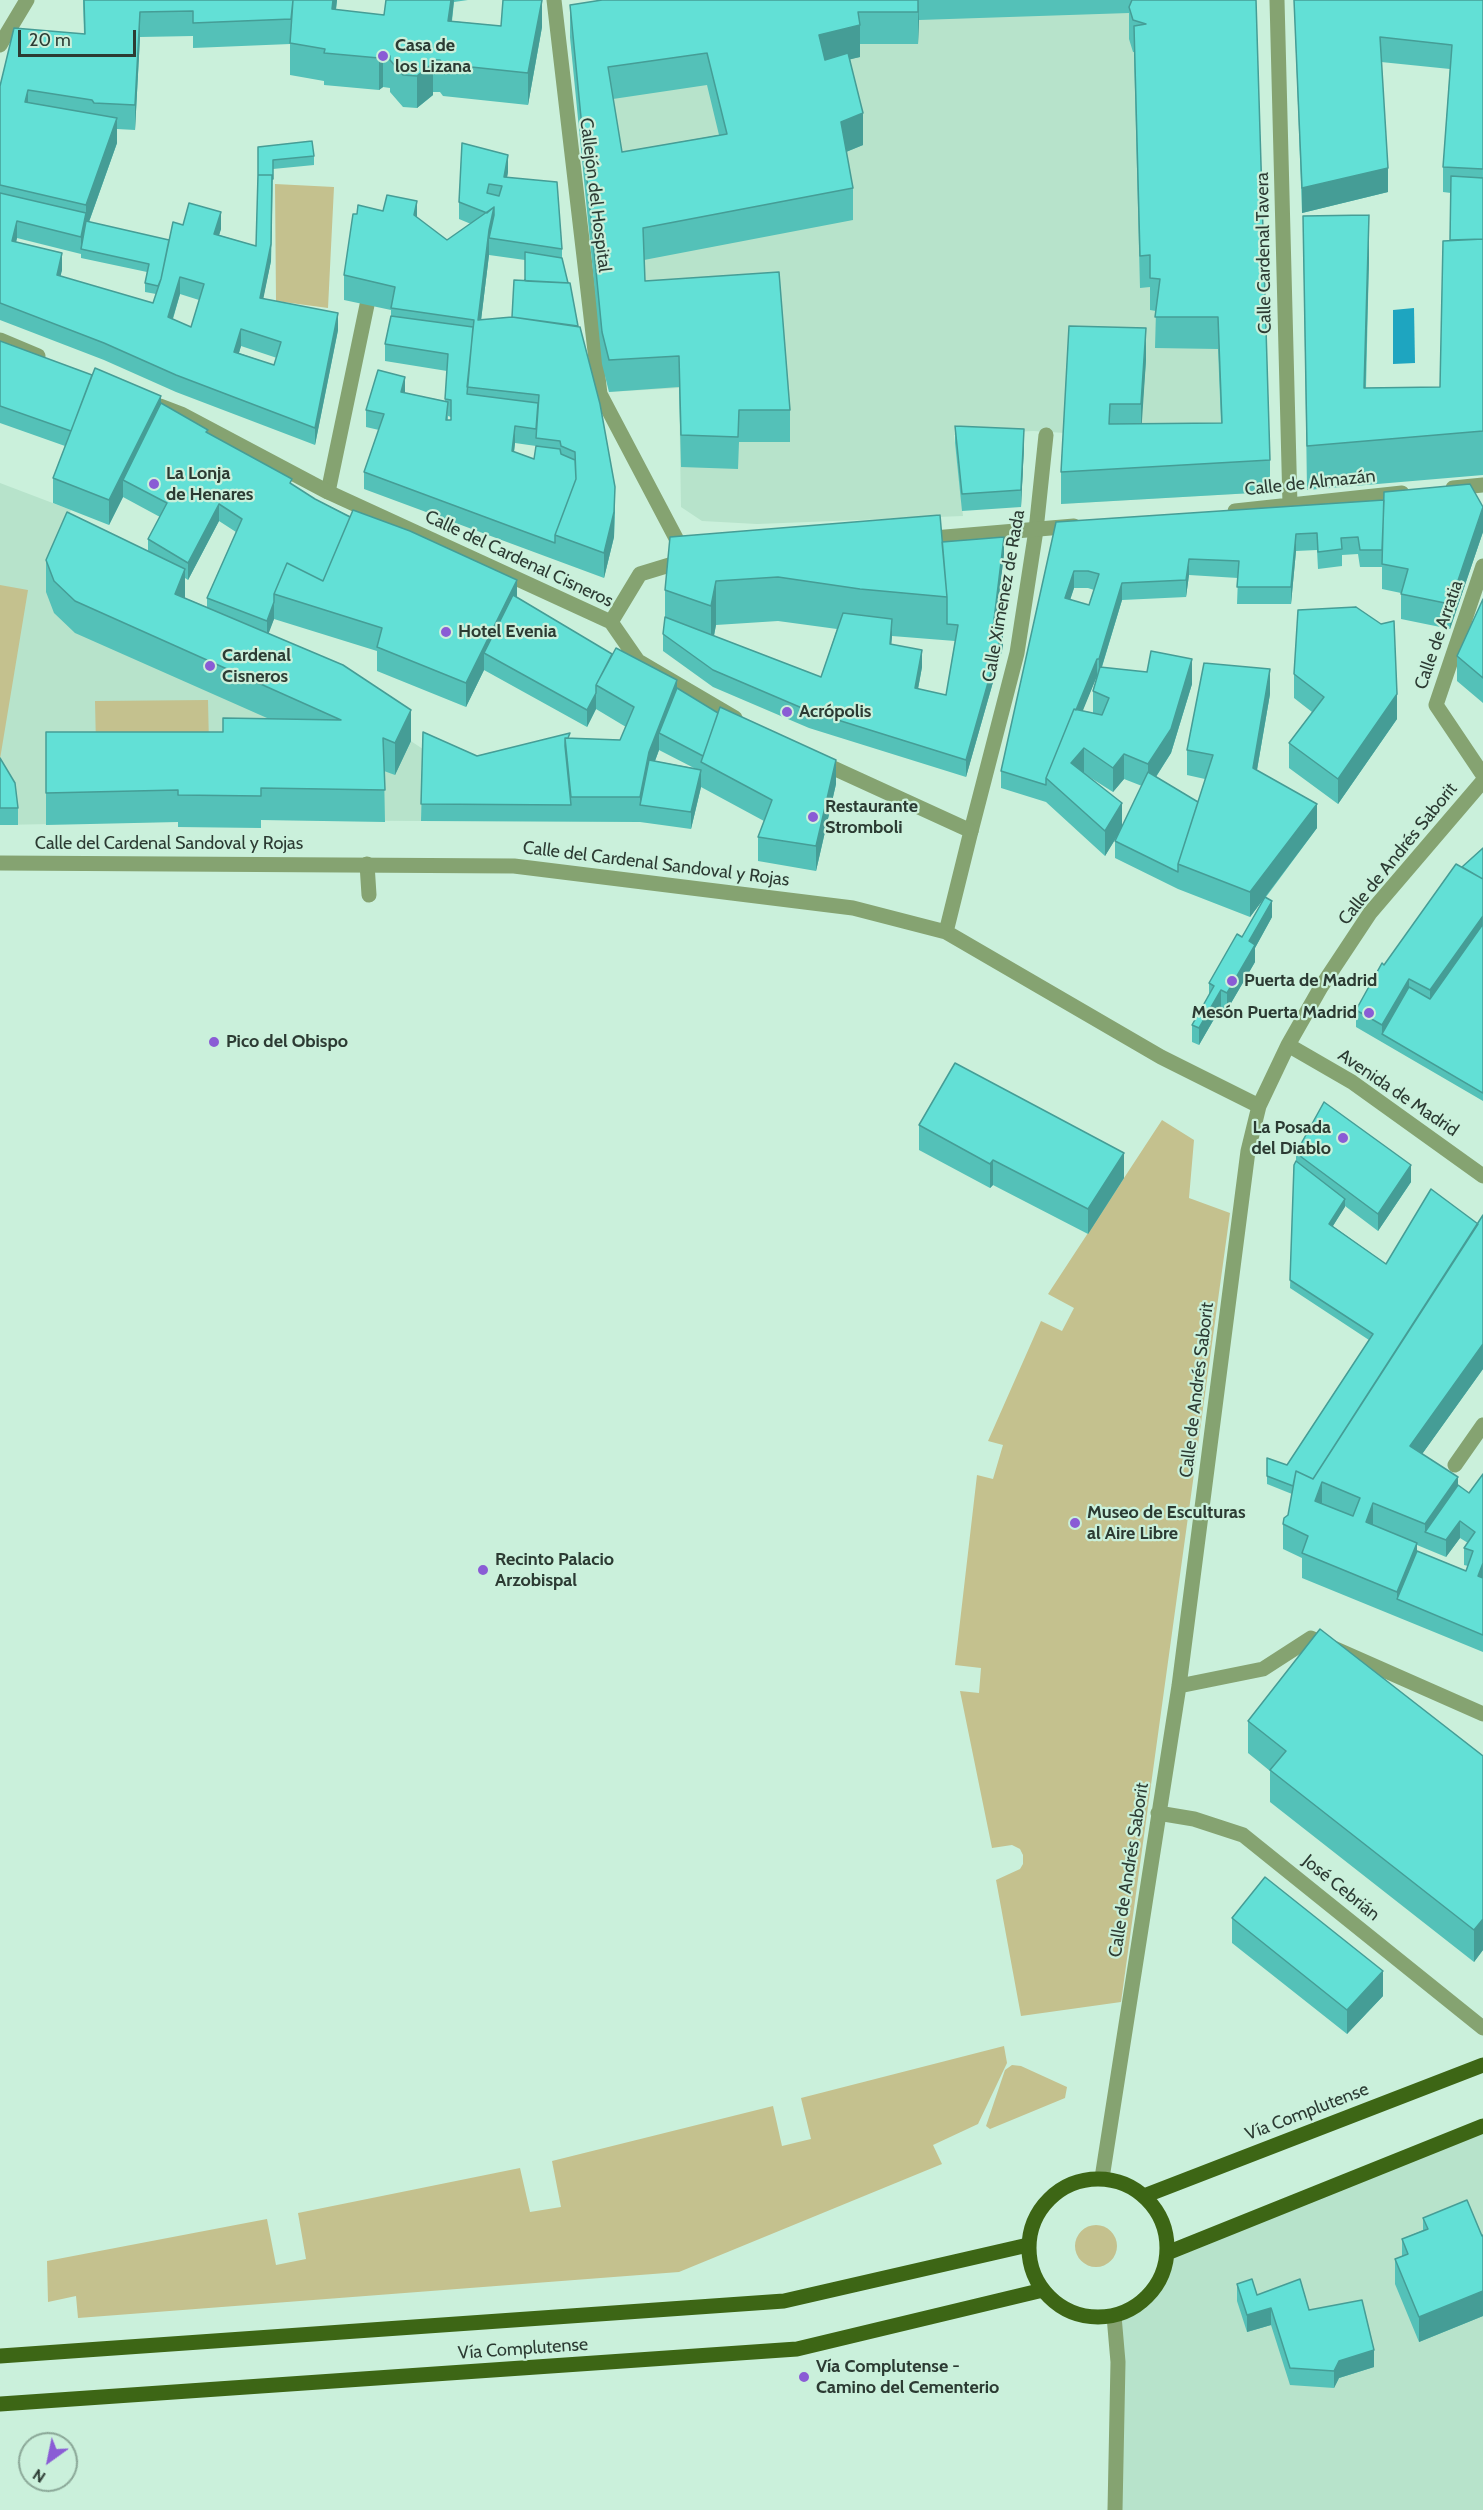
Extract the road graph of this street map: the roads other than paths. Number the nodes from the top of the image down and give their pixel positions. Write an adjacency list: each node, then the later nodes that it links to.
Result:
1 (27, 0): 4 (street)
2 (554, 0): 20 (street, Callejón del Hospital)
3 (1277, 0): 14 (street, Calle Cardenal Tavera)
4 (0, 45)
5 (367, 305): 12 (street)
6 (0, 340): 7 (street)
7 (53, 362)
8 (149, 401): 12 (street, Calle del Cardenal Cisneros)
9 (1046, 435): 17 (street, Calle Ximenez de Rada)
10 (1483, 485): 11 (street)
11 (1437, 490)
12 (328, 492): 22 (street, Calle del Cardenal Cisneros)
13 (1415, 492): 14 (street, Calle de Almazán)
14 (1290, 505): 15 (street, Calle de Almazán)
15 (1221, 512)
16 (1094, 524): 17 (street)
17 (1036, 530): 18 (street); 27 (street, Calle Ximenez de Rada)
18 (907, 541)
19 (707, 558): 20 (street)
20 (683, 560): 22 (street)
21 (1483, 566): 25 (street, Calle de Arratia)
22 (610, 622): 23 (street, Calle del Cardenal Cisneros)
23 (746, 725)
24 (809, 757): 27 (street)
25 (1483, 775)
26 (1483, 781): 32 (street, Calle de Andrés Saborit)
27 (971, 831): 31 (street)
28 (0, 863): 29 (street, Calle del Cardenal Sandoval y Rojas)
29 (367, 864): 30 (street); 31 (street, Calle del Cardenal Sandoval y Rojas)
30 (369, 895)
31 (946, 932): 33 (street, Calle del Cardenal Sandoval y Rojas)
32 (1288, 1045): 33 (street, Calle de Andrés Saborit); 34 (street, Avenida de Madrid)
33 (1259, 1106): 37 (street, Calle de Andrés Saborit)
34 (1483, 1176)
35 (1483, 1425): 36 (street)
36 (1455, 1465)
37 (1179, 1686): 38 (street); 39 (street, Calle de Andrés Saborit)
38 (1483, 1714)
39 (1158, 1813): 40 (street, José Cebrián); 43 (street, Calle de Andrés Saborit)
40 (1483, 2028)
41 (1483, 2065): 44 (main road, Vía Complutense)
42 (1483, 2126): 46 (main road)
43 (1102, 2178): 44 (main road); 45 (main road)
44 (1144, 2196): 46 (main road)
45 (1028, 2245): 47 (main road); 49 (main road, Vía Complutense)
46 (1167, 2253): 48 (main road)
47 (1043, 2290): 48 (main road); 50 (main road, Vía Complutense)
48 (1114, 2316): 51 (street)
49 (0, 2356)
50 (0, 2404)
51 (1115, 2510)

